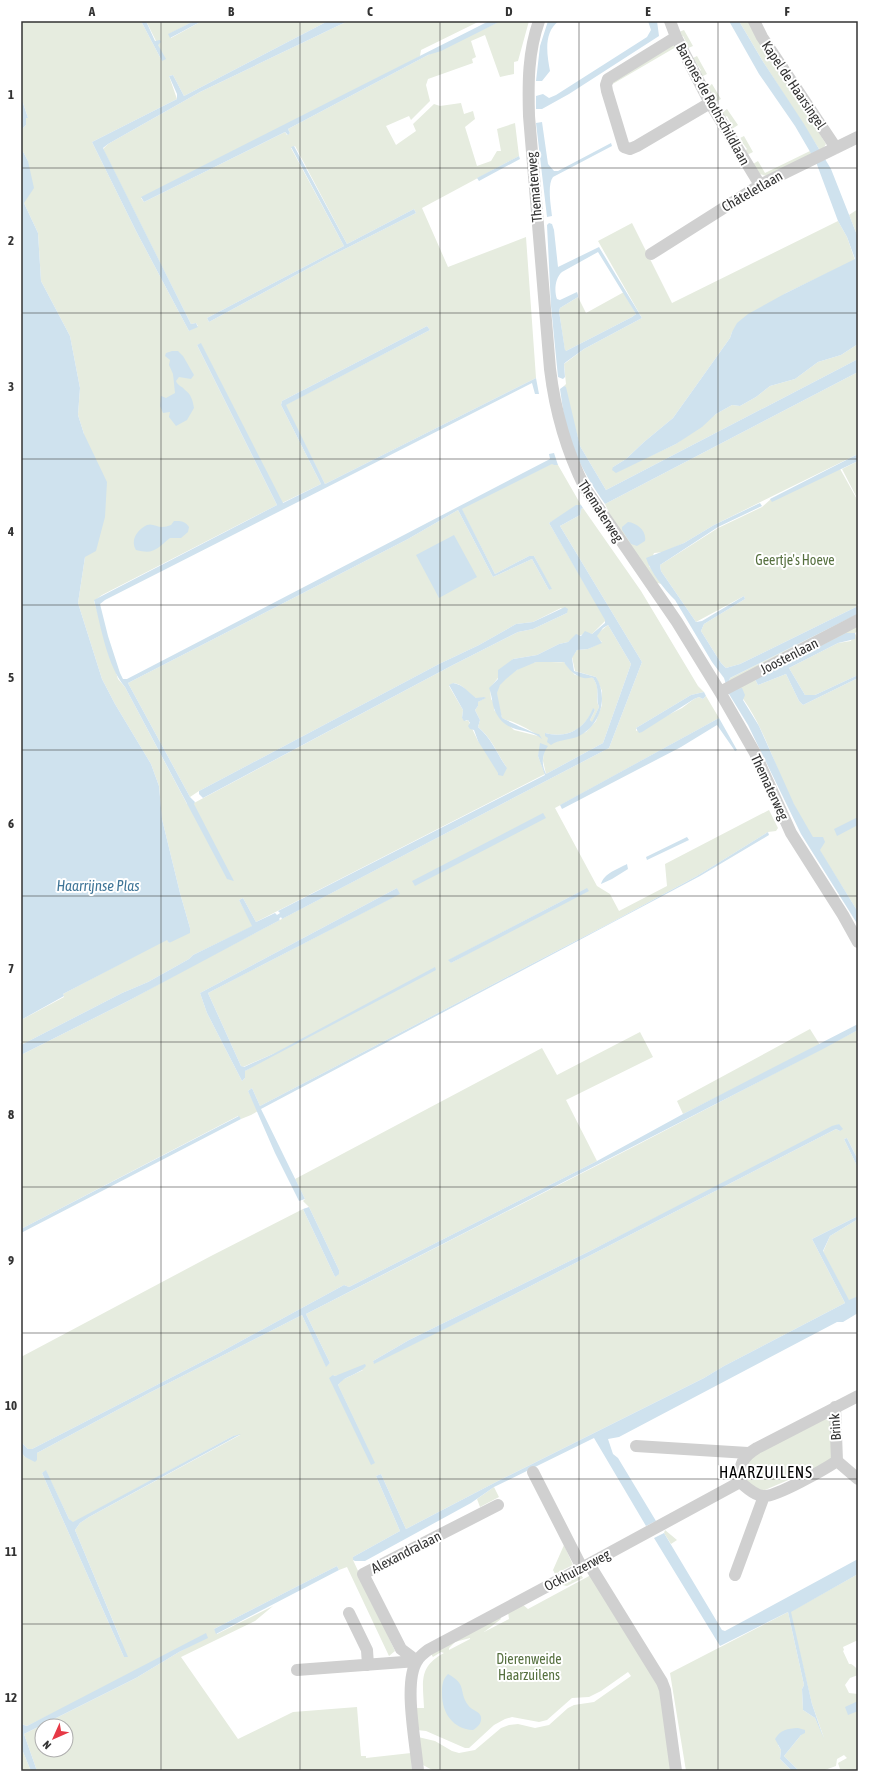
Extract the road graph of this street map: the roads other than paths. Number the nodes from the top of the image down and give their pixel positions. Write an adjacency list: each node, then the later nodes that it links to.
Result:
1 (539, 21): 11 (street, Thematerweg)
2 (670, 21): 4 (street, Barones de Rothschildlaan)
3 (754, 21): 7 (street, Kapel de Haarsingel)
4 (676, 37): 5 (street, Barones de Rothschildlaan); 5 (street)
5 (710, 103): 8 (street, Barones de Rothschildlaan)
6 (858, 137): 7 (street, Châteletlaan)
7 (831, 150): 8 (street, Châteletlaan)
8 (760, 185): 9 (street, Châteletlaan)
9 (651, 254)
10 (858, 620): 11 (street, Joostenlaan)
11 (727, 687): 12 (street, Thematerweg)
12 (858, 942)
13 (858, 1396): 14 (street)
14 (836, 1407): 16 (street, Brink); 17 (street, Brink)
15 (636, 1446): 16 (street)
16 (748, 1453): 20 (street)
17 (837, 1461): 19 (street); 21 (street, Brink)
18 (533, 1472): 23 (street)
19 (858, 1478)
20 (740, 1482): 21 (street); 23 (street, Ockhuizerweg)
21 (764, 1496): 24 (street)
22 (498, 1505): 26 (street, Alexandralaan)
23 (586, 1566): 26 (street, Ockhuizerweg); 30 (street)
24 (735, 1575)
25 (349, 1613): 27 (street)
26 (416, 1661): 27 (street); 29 (street)
27 (368, 1665): 28 (street)
28 (297, 1670)
29 (418, 1771)
30 (676, 1771)

